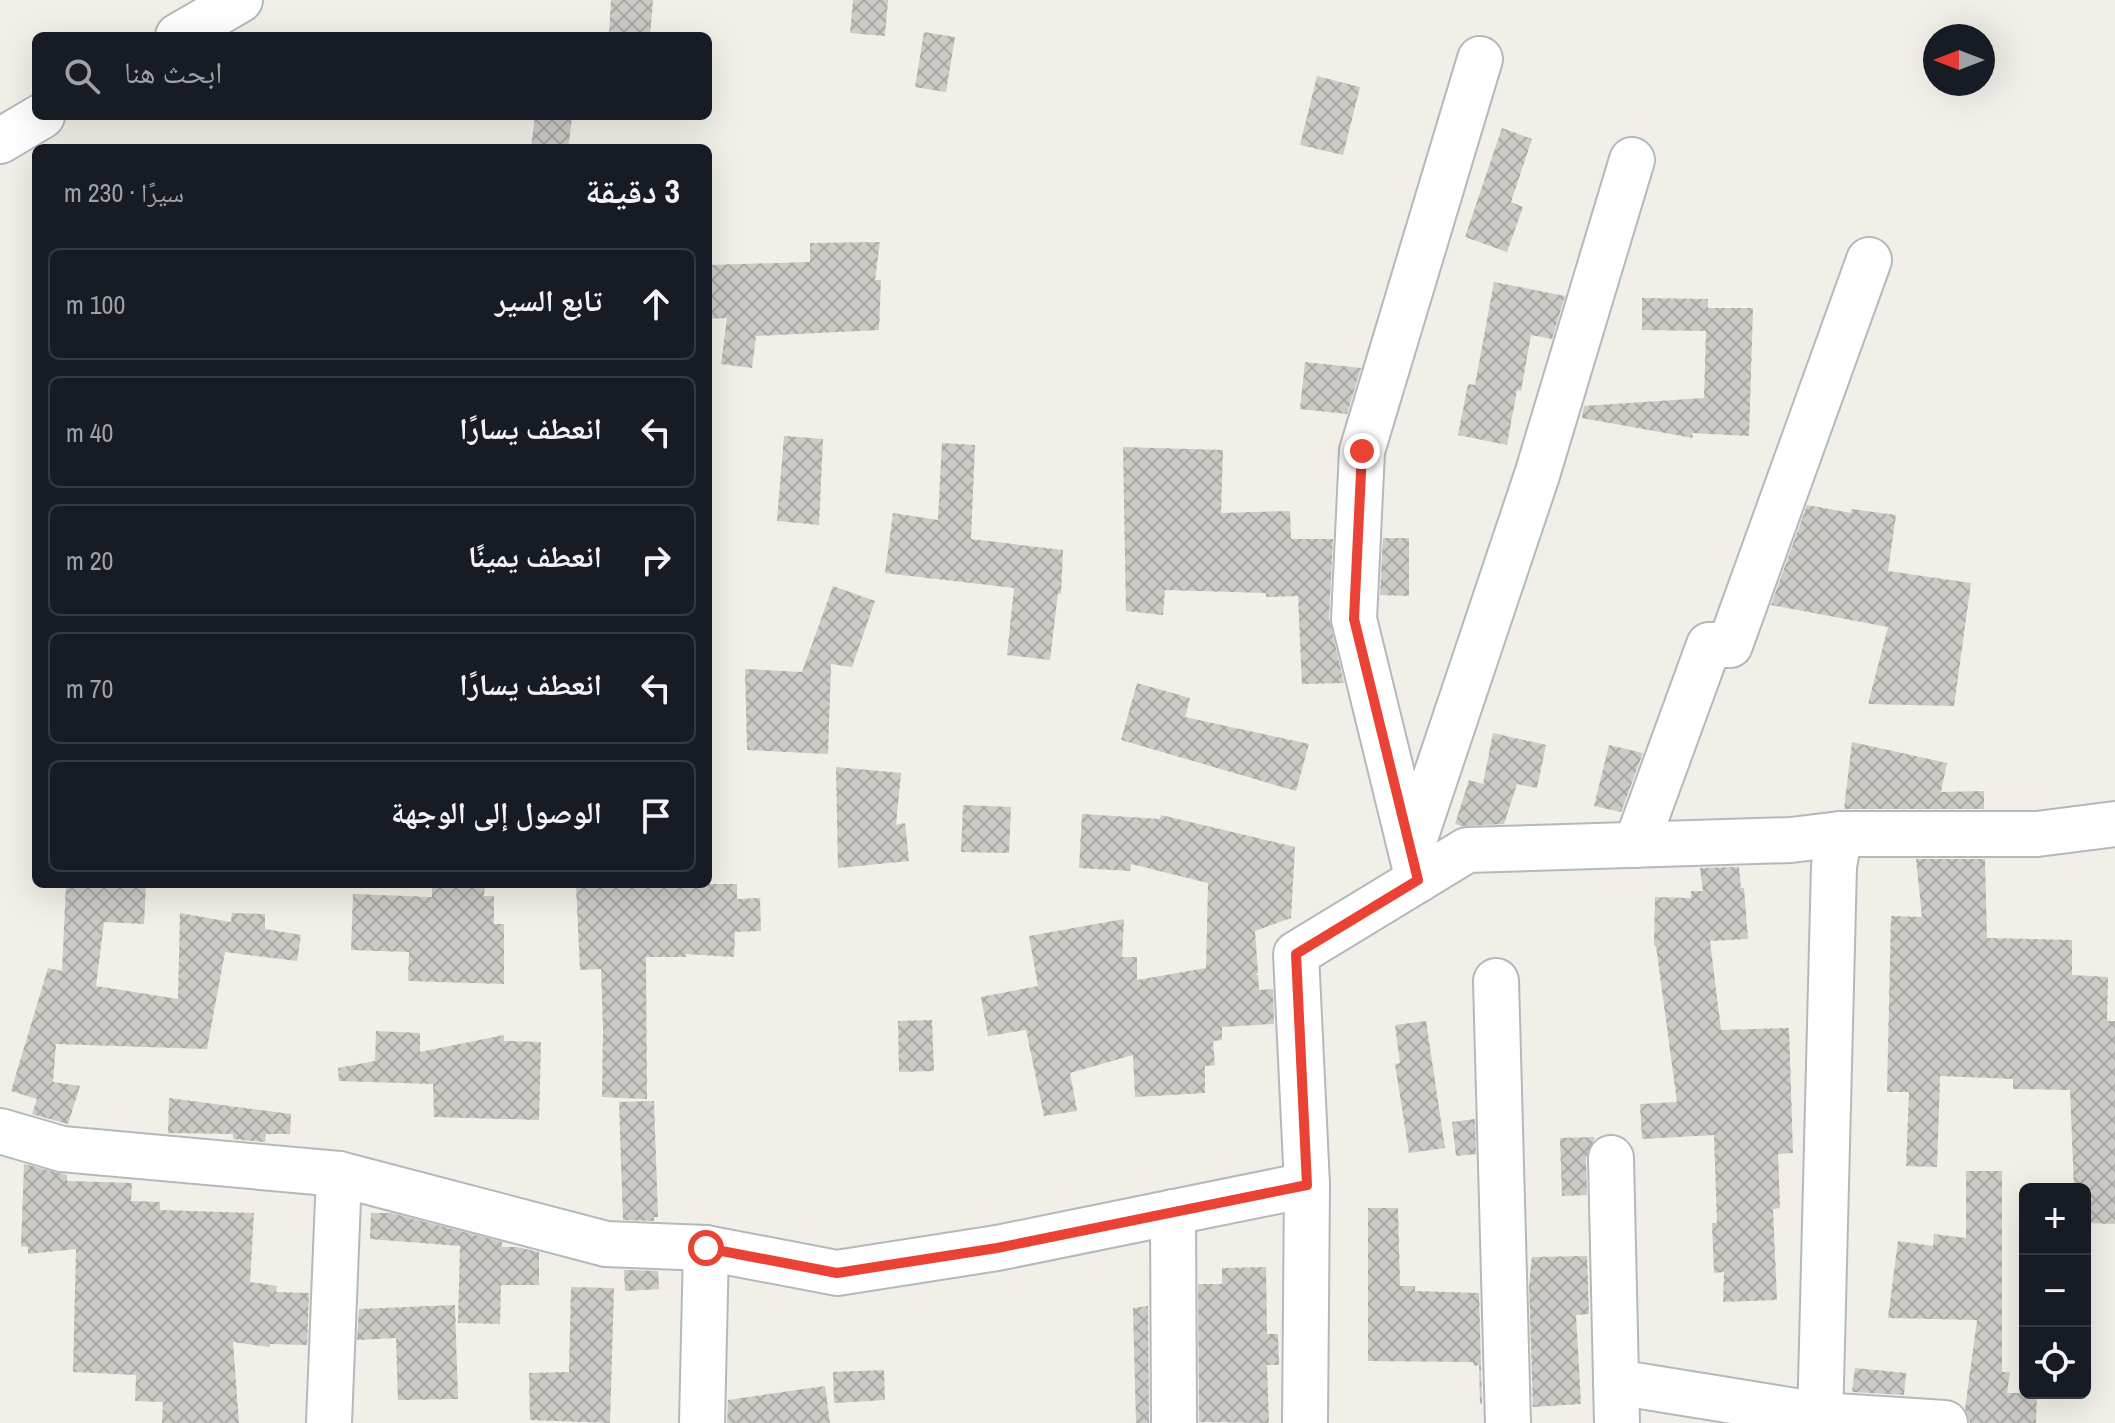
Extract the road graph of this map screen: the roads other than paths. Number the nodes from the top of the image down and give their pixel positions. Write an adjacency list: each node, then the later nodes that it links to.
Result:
1 (240, 0): 2 (street)
2 (185, 32)
3 (1480, 59): 11 (street)
4 (35, 120): 5 (street)
5 (0, 141)
6 (1632, 160): 11 (street)
7 (1869, 260): 10 (street)
8 (2115, 824): 9 (street)
9 (1840, 834): 10 (street); 20 (street)
10 (1636, 845): 11 (street)
11 (1414, 865): 16 (street)
12 (1496, 981): 25 (street)
13 (0, 1131): 15 (street)
14 (1611, 1158): 19 (street)
15 (339, 1174): 18 (street); 21 (street)
16 (1307, 1185): 17 (street); 24 (street)
17 (1173, 1212): 18 (street); 23 (street)
18 (706, 1248): 22 (street)
19 (1616, 1402): 20 (street)
20 (1820, 1419): 26 (street)
21 (329, 1423)
22 (702, 1423)
23 (1174, 1423)
24 (1305, 1423)
25 (1508, 1423)
26 (1945, 1423)

